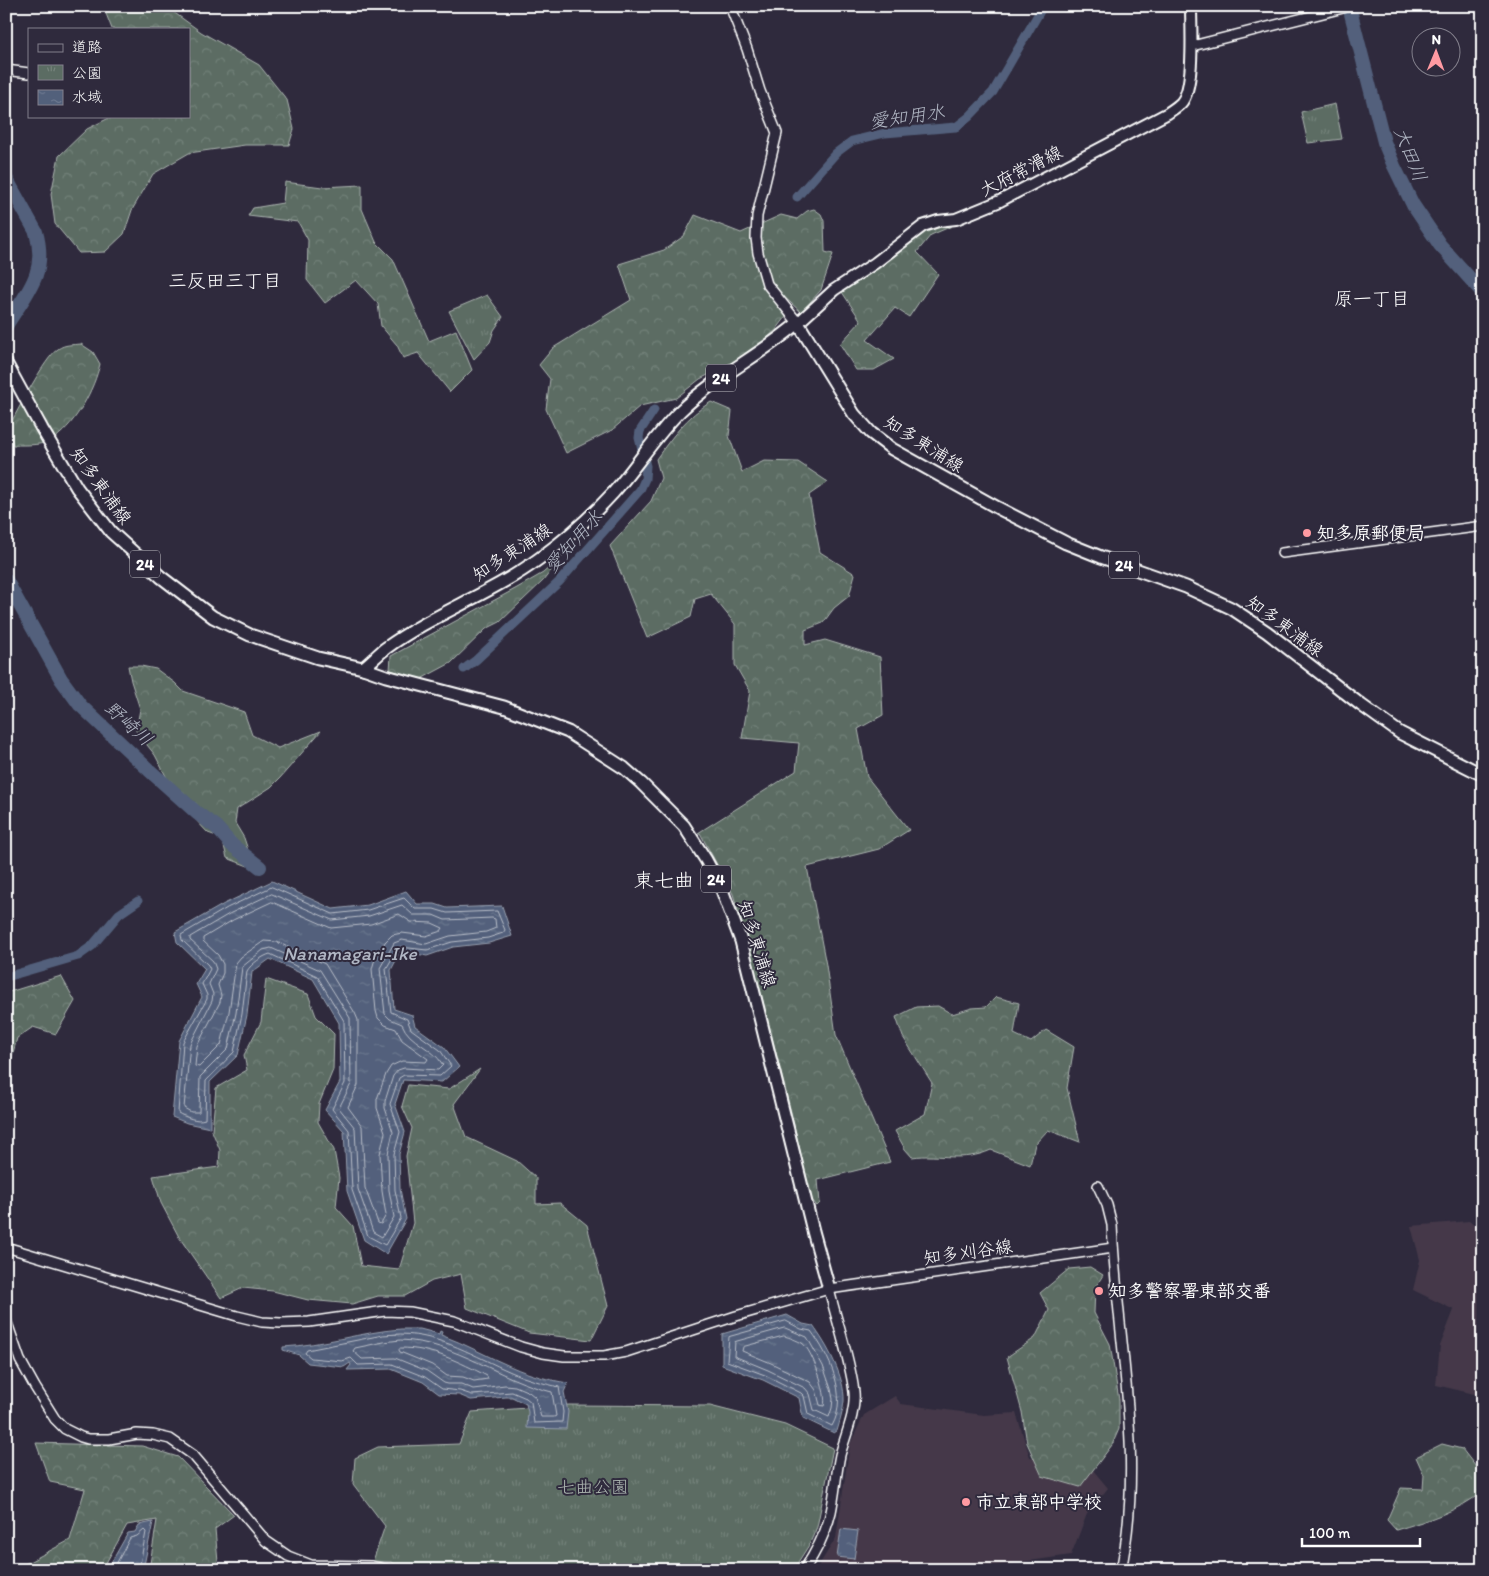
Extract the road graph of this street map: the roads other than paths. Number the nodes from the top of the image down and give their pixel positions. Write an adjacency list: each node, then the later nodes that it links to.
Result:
1 (730, 6): 7 (street)
2 (1191, 6): 4 (main road, 大府常滑線)
3 (1348, 7): 4 (street)
4 (1192, 46): 7 (main road, 大府常滑線)
5 (6, 70): 6 (street)
6 (28, 73)
7 (798, 323): 11 (main road, 知多東浦線 / 24); 12 (main road, 知多東浦線 / 24)
8 (6, 363): 11 (main road, 知多東浦線 / 24)
9 (1483, 526): 10 (street)
10 (1282, 553)
11 (363, 668): 16 (main road, 知多東浦線 / 24)
12 (1483, 775)
13 (1098, 1186): 15 (street)
14 (6, 1247): 16 (street, 知多刈谷線)
15 (1113, 1248): 16 (street, 知多刈谷線); 20 (street)
16 (828, 1289): 19 (street)
17 (6, 1320): 18 (street)
18 (389, 1570)
19 (804, 1570)
20 (1121, 1570)

